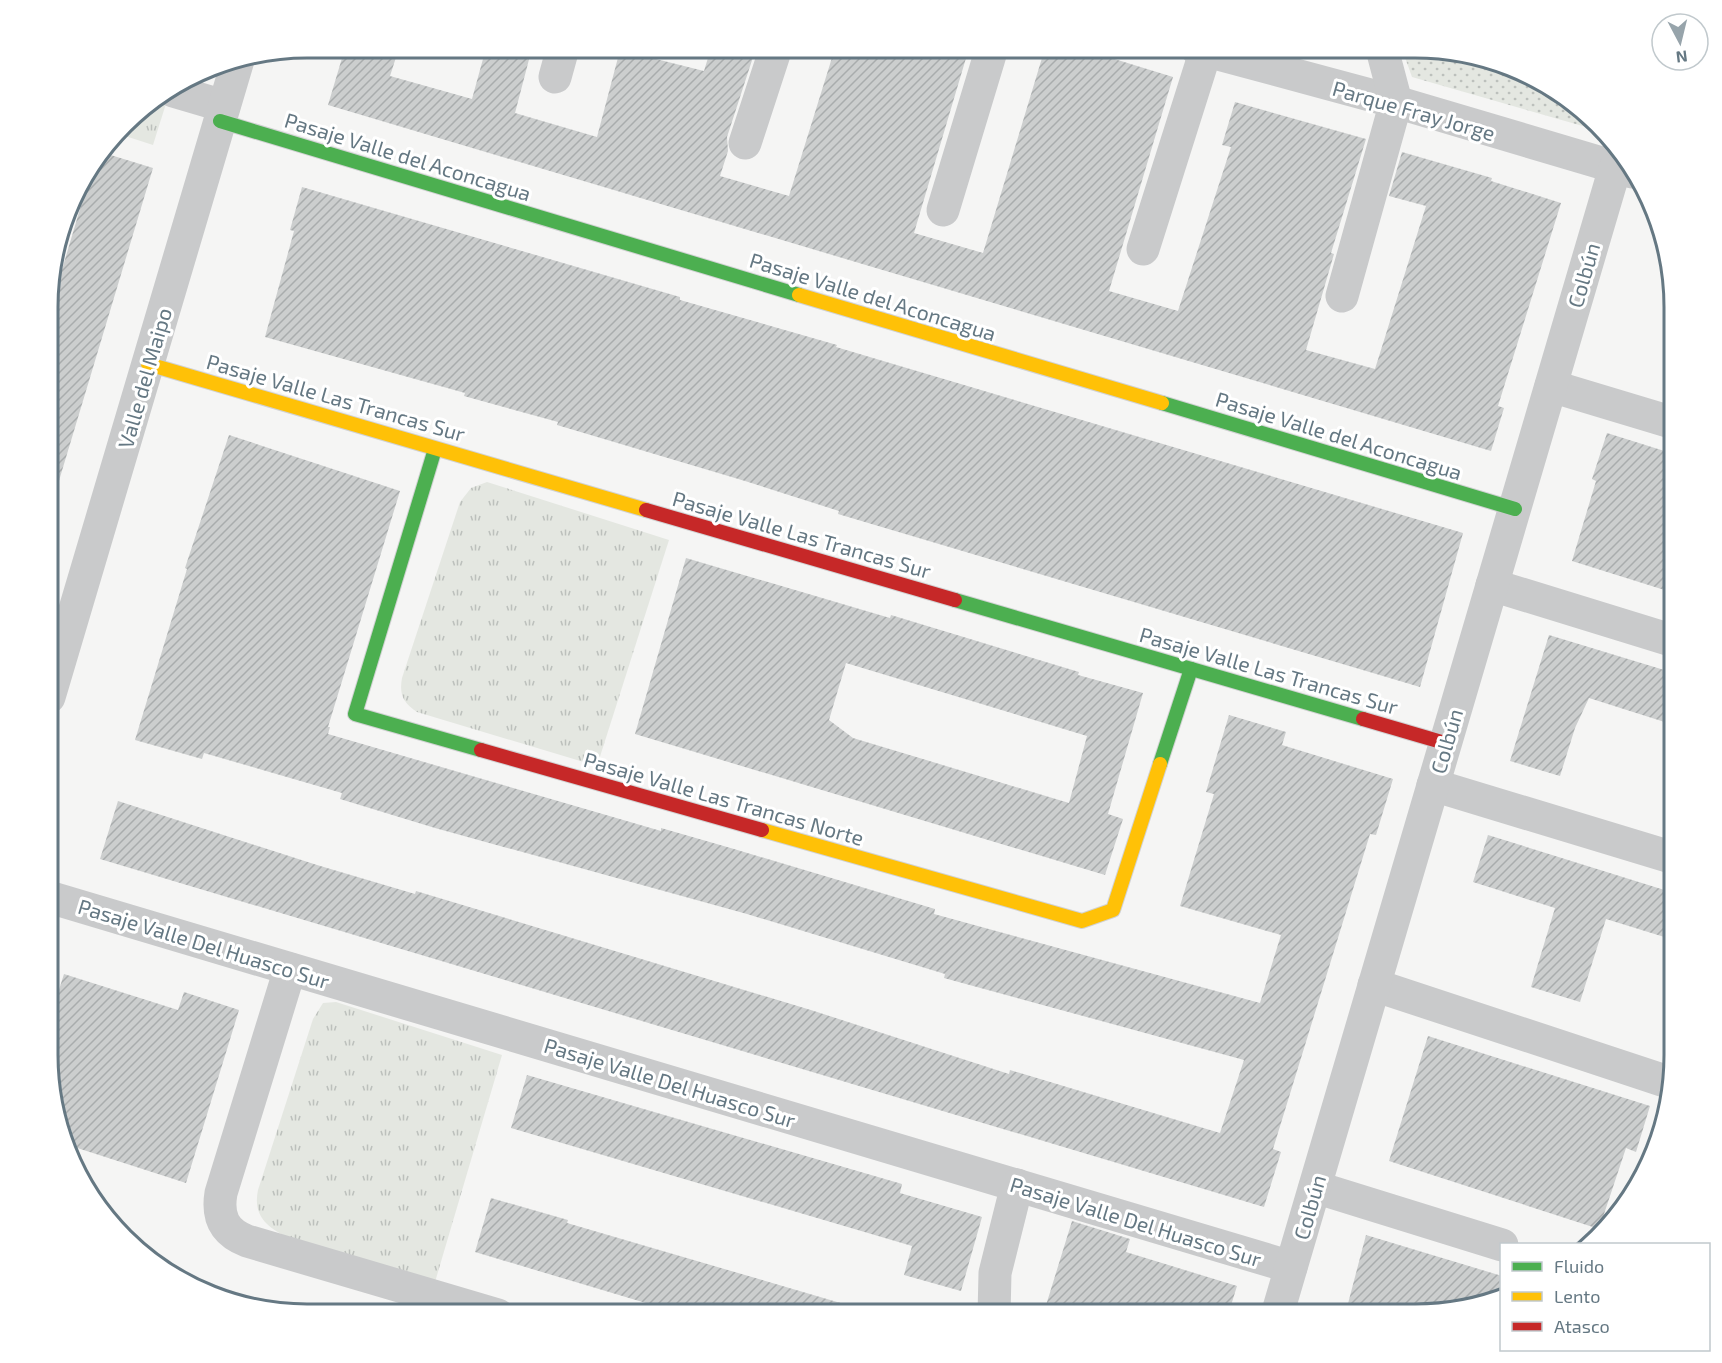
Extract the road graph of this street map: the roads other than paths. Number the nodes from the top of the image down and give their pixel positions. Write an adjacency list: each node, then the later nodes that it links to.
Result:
1 (773, 58): 10 (street)
2 (989, 58): 13 (street)
3 (1199, 58): 14 (street)
4 (1228, 58): 8 (street, Parque Fray Jorge)
5 (1385, 58): 8 (street)
6 (235, 70): 9 (street, Valle del Maipo)
7 (180, 94): 9 (street)
8 (1396, 102): 11 (street, Parque Fray Jorge); 15 (street)
9 (222, 113): 16 (street, Valle del Maipo); 20 (street, Pasaje Valle del Aconcagua)
10 (745, 143)
11 (1622, 169)
12 (1623, 172): 17 (street, Colbún)
13 (943, 210)
14 (1143, 249)
15 (1342, 296)
16 (148, 364): 19 (street, Pasaje Valle Las Trancas Sur); 23 (street, Valle del Maipo)
17 (1551, 386): 18 (street); 20 (street, Colbún)
18 (1664, 420)
19 (435, 449): 24 (street, Pasaje Valle Las Trancas Sur); 24 (street, Pasaje Valle Las Trancas Norte)
20 (1515, 509): 21 (street, Colbún)
21 (1492, 585): 22 (street); 25 (street, Colbún)
22 (1664, 638)
23 (58, 667)
24 (1191, 669): 25 (street, Pasaje Valle Las Trancas Sur)
25 (1445, 743): 26 (street, Colbún)
26 (1433, 785): 27 (street); 30 (street, Colbún)
27 (1664, 855)
28 (58, 900): 29 (street, Pasaje Valle Del Huasco Sur)
29 (290, 969): 32 (street, Pasaje Valle Del Huasco Sur); 36 (street)
30 (1374, 985): 31 (street); 33 (street, Colbún)
31 (1662, 1080)
32 (1017, 1185): 35 (street, Pasaje Valle Del Huasco Sur); 37 (street)
33 (1315, 1186): 34 (street); 35 (street, Colbún)
34 (1500, 1244)
35 (1291, 1267): 38 (street, Colbún)
36 (461, 1304)
37 (994, 1304)
38 (1280, 1304)

